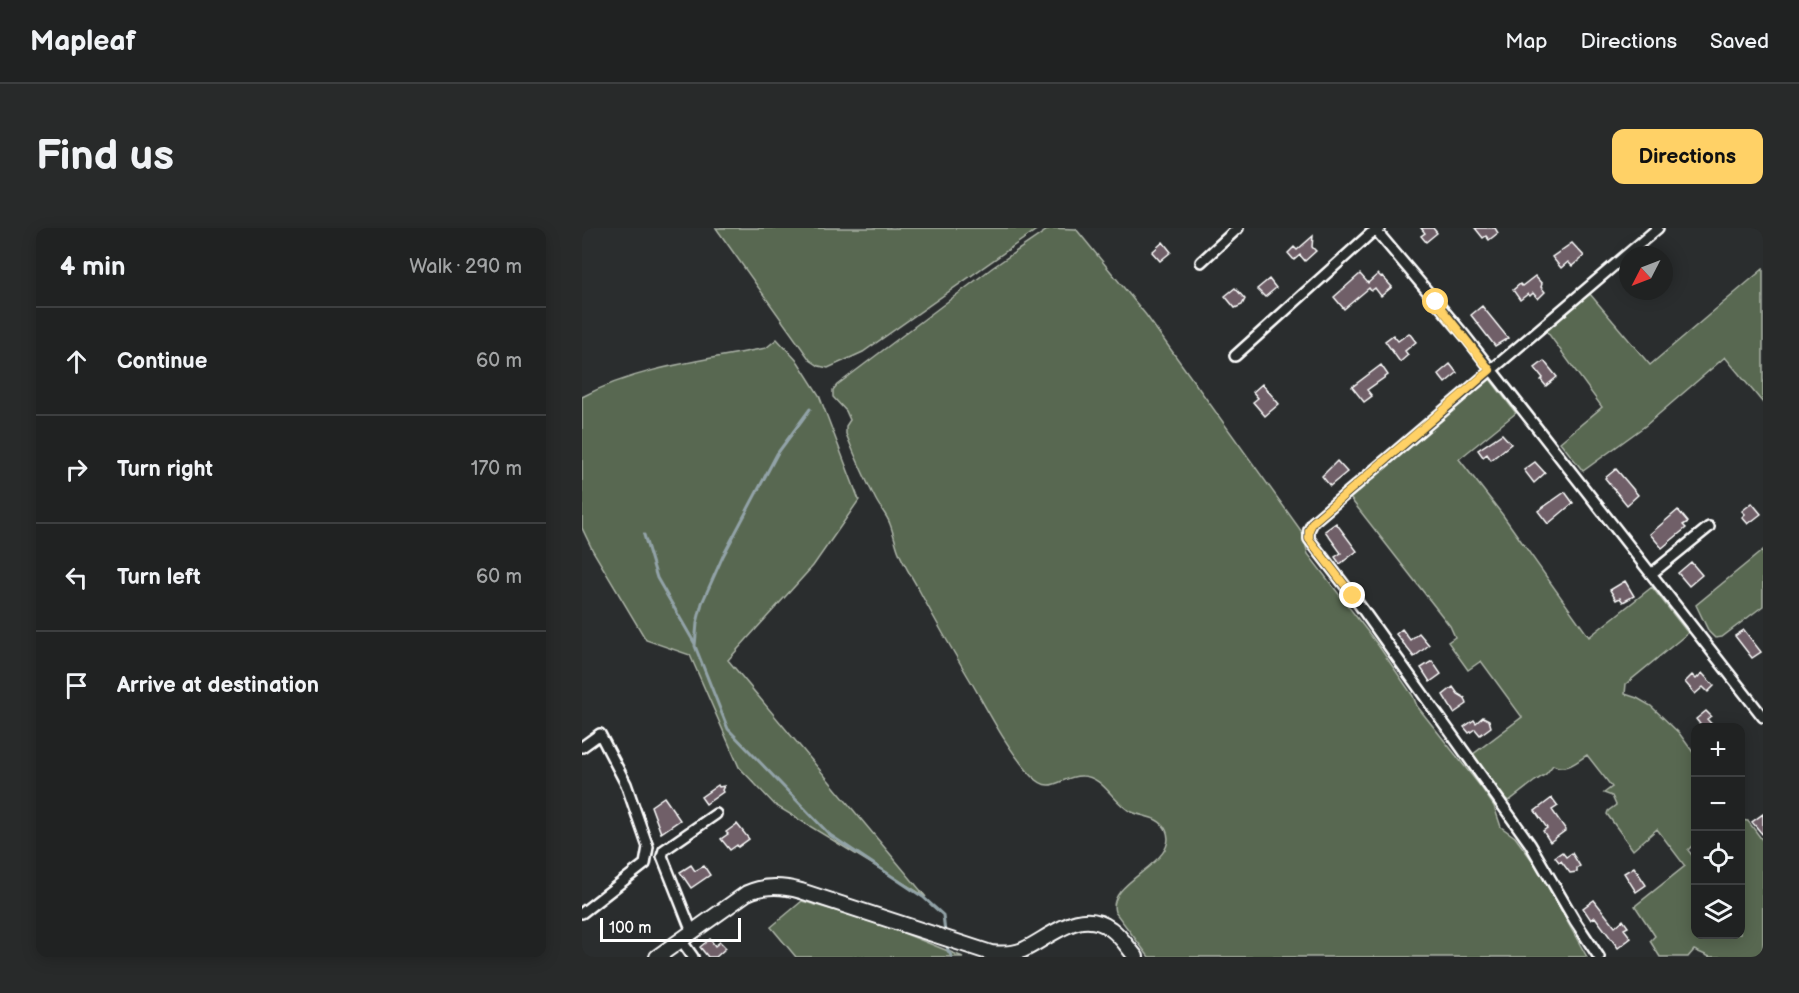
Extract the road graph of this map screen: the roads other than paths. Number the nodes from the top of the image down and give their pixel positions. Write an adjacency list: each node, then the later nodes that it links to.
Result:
1 (1238, 228): 4 (street)
2 (1658, 228): 6 (street)
3 (1378, 229): 5 (street); 6 (street)
4 (1201, 262)
5 (1235, 356)
6 (1490, 370): 8 (street); 17 (street)
7 (1709, 527): 8 (street)
8 (1651, 574): 9 (street)
9 (1763, 717)
10 (582, 747): 12 (street)
11 (716, 813): 13 (street)
12 (582, 913)
13 (687, 936): 14 (street); 15 (street); 16 (street)
14 (657, 957)
15 (693, 957)
16 (1136, 957)
17 (1599, 957)

